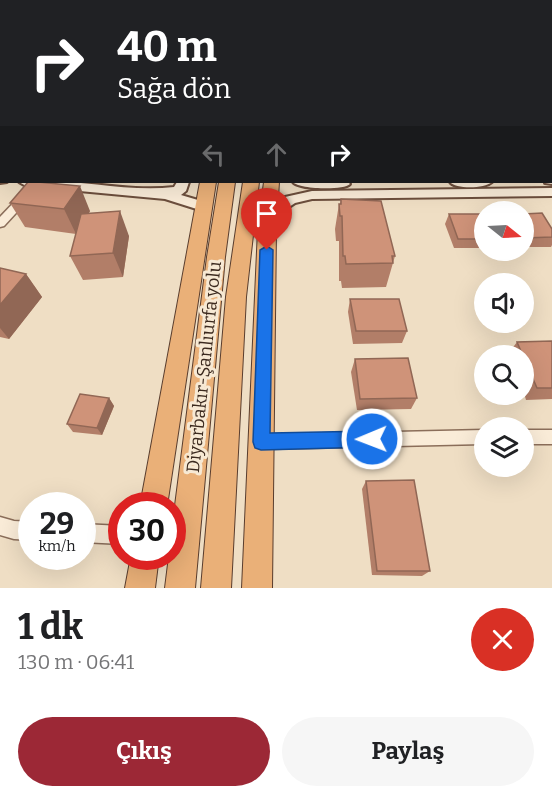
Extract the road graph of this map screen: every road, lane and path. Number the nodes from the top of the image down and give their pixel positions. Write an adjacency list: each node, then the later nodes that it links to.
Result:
1 (32, 183): 14 (street)
2 (43, 183): 11 (main road)
3 (182, 183): 11 (main road)
4 (208, 183): 12 (highway)
5 (227, 183): 24 (highway, Diyarbakır-Şanlıurfa yolu)
6 (251, 183): 25 (highway, Diyarbakır-Şanlıurfa yolu)
7 (271, 183): 13 (highway)
8 (315, 183): 9 (main road)
9 (408, 183)
10 (552, 192): 13 (main road)
11 (148, 194): 12 (main road)
12 (203, 206): 19 (highway)
13 (268, 216): 18 (highway)
14 (0, 223)
15 (474, 437): 18 (street)
16 (534, 437): 17 (street)
17 (552, 437)
18 (261, 442): 26 (highway)
19 (155, 492)
20 (0, 526): 21 (street)
21 (18, 530)
22 (143, 570): 23 (highway)
23 (140, 588)
24 (180, 588)
25 (216, 588)
26 (257, 588)

